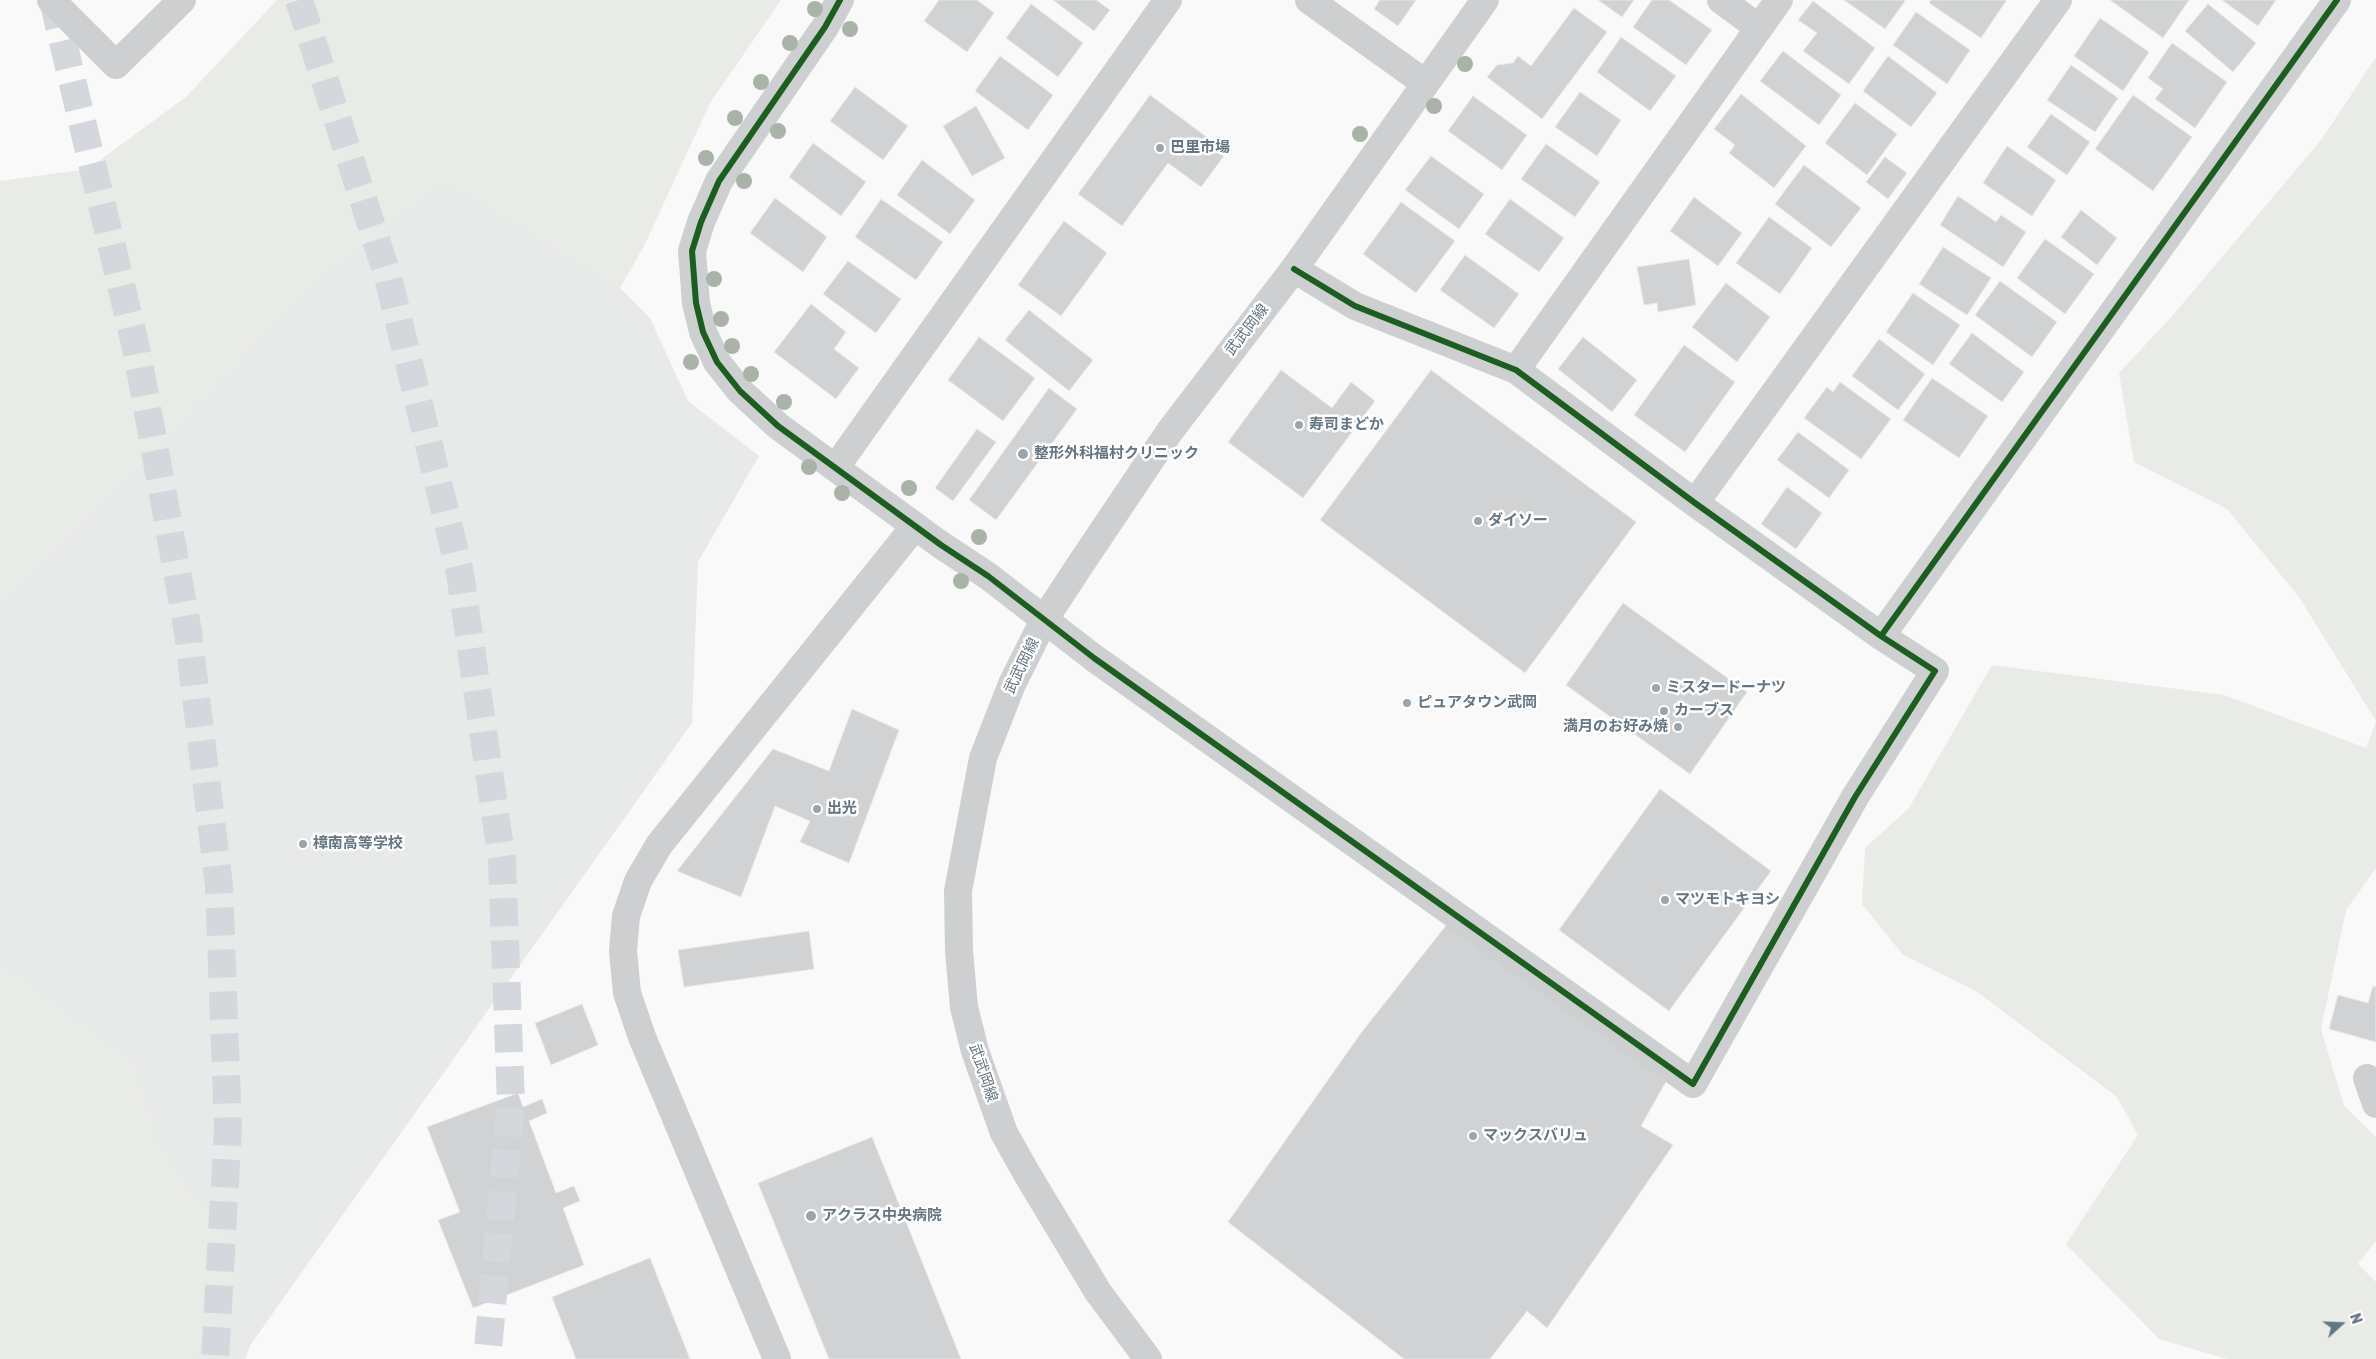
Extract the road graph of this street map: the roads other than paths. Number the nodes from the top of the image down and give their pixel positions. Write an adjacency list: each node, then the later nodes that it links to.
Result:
1 (51, 0): 2 (street)
2 (182, 0)
3 (840, 0): 15 (street)
4 (1168, 0): 15 (street)
5 (1309, 0): 12 (street)
6 (1485, 0): 12 (street, 武武岡線)
7 (1721, 0): 11 (street)
8 (1779, 0): 11 (street)
9 (2058, 0): 16 (street)
10 (2337, 0): 19 (street)
11 (1759, 28): 14 (street)
12 (1425, 83): 13 (street, 武武岡線)
13 (1294, 269): 14 (street); 18 (street, 武武岡線)
14 (1516, 370): 16 (street)
15 (836, 467): 17 (street)
16 (1695, 503): 19 (street)
17 (915, 526): 18 (street); 22 (street)
18 (1044, 620): 19 (street); 23 (street, 武武岡線)
19 (1881, 636)
20 (2367, 1078): 21 (street)
21 (2376, 1104)
22 (777, 1359)
23 (1148, 1359)

